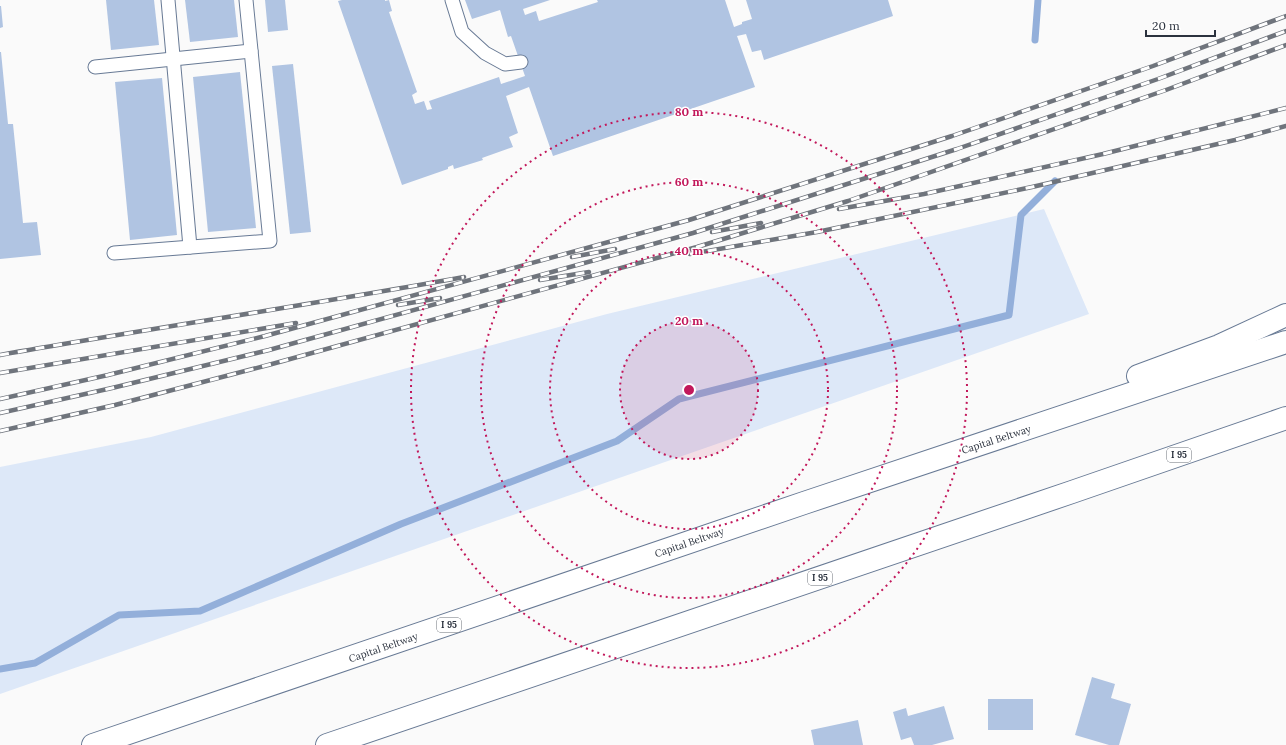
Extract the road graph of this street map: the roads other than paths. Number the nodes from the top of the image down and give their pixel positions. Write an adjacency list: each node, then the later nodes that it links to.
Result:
1 (168, 0): 5 (lane)
2 (246, 0): 4 (lane)
3 (452, 0): 6 (lane)
4 (251, 51): 5 (lane); 8 (lane)
5 (173, 59): 7 (lane); 8 (lane)
6 (520, 62)
7 (95, 67)
8 (190, 247): 9 (lane)
9 (114, 253)
10 (1286, 316): 15 (highway)
11 (1286, 342): 15 (highway, Capital Beltway / I 95)
12 (1286, 418): 14 (highway, I 95)
13 (1286, 432): 14 (highway)
14 (1072, 492): 17 (highway, I 95)
15 (804, 503): 16 (highway, Capital Beltway / I 95)
16 (93, 745)
17 (327, 745)

